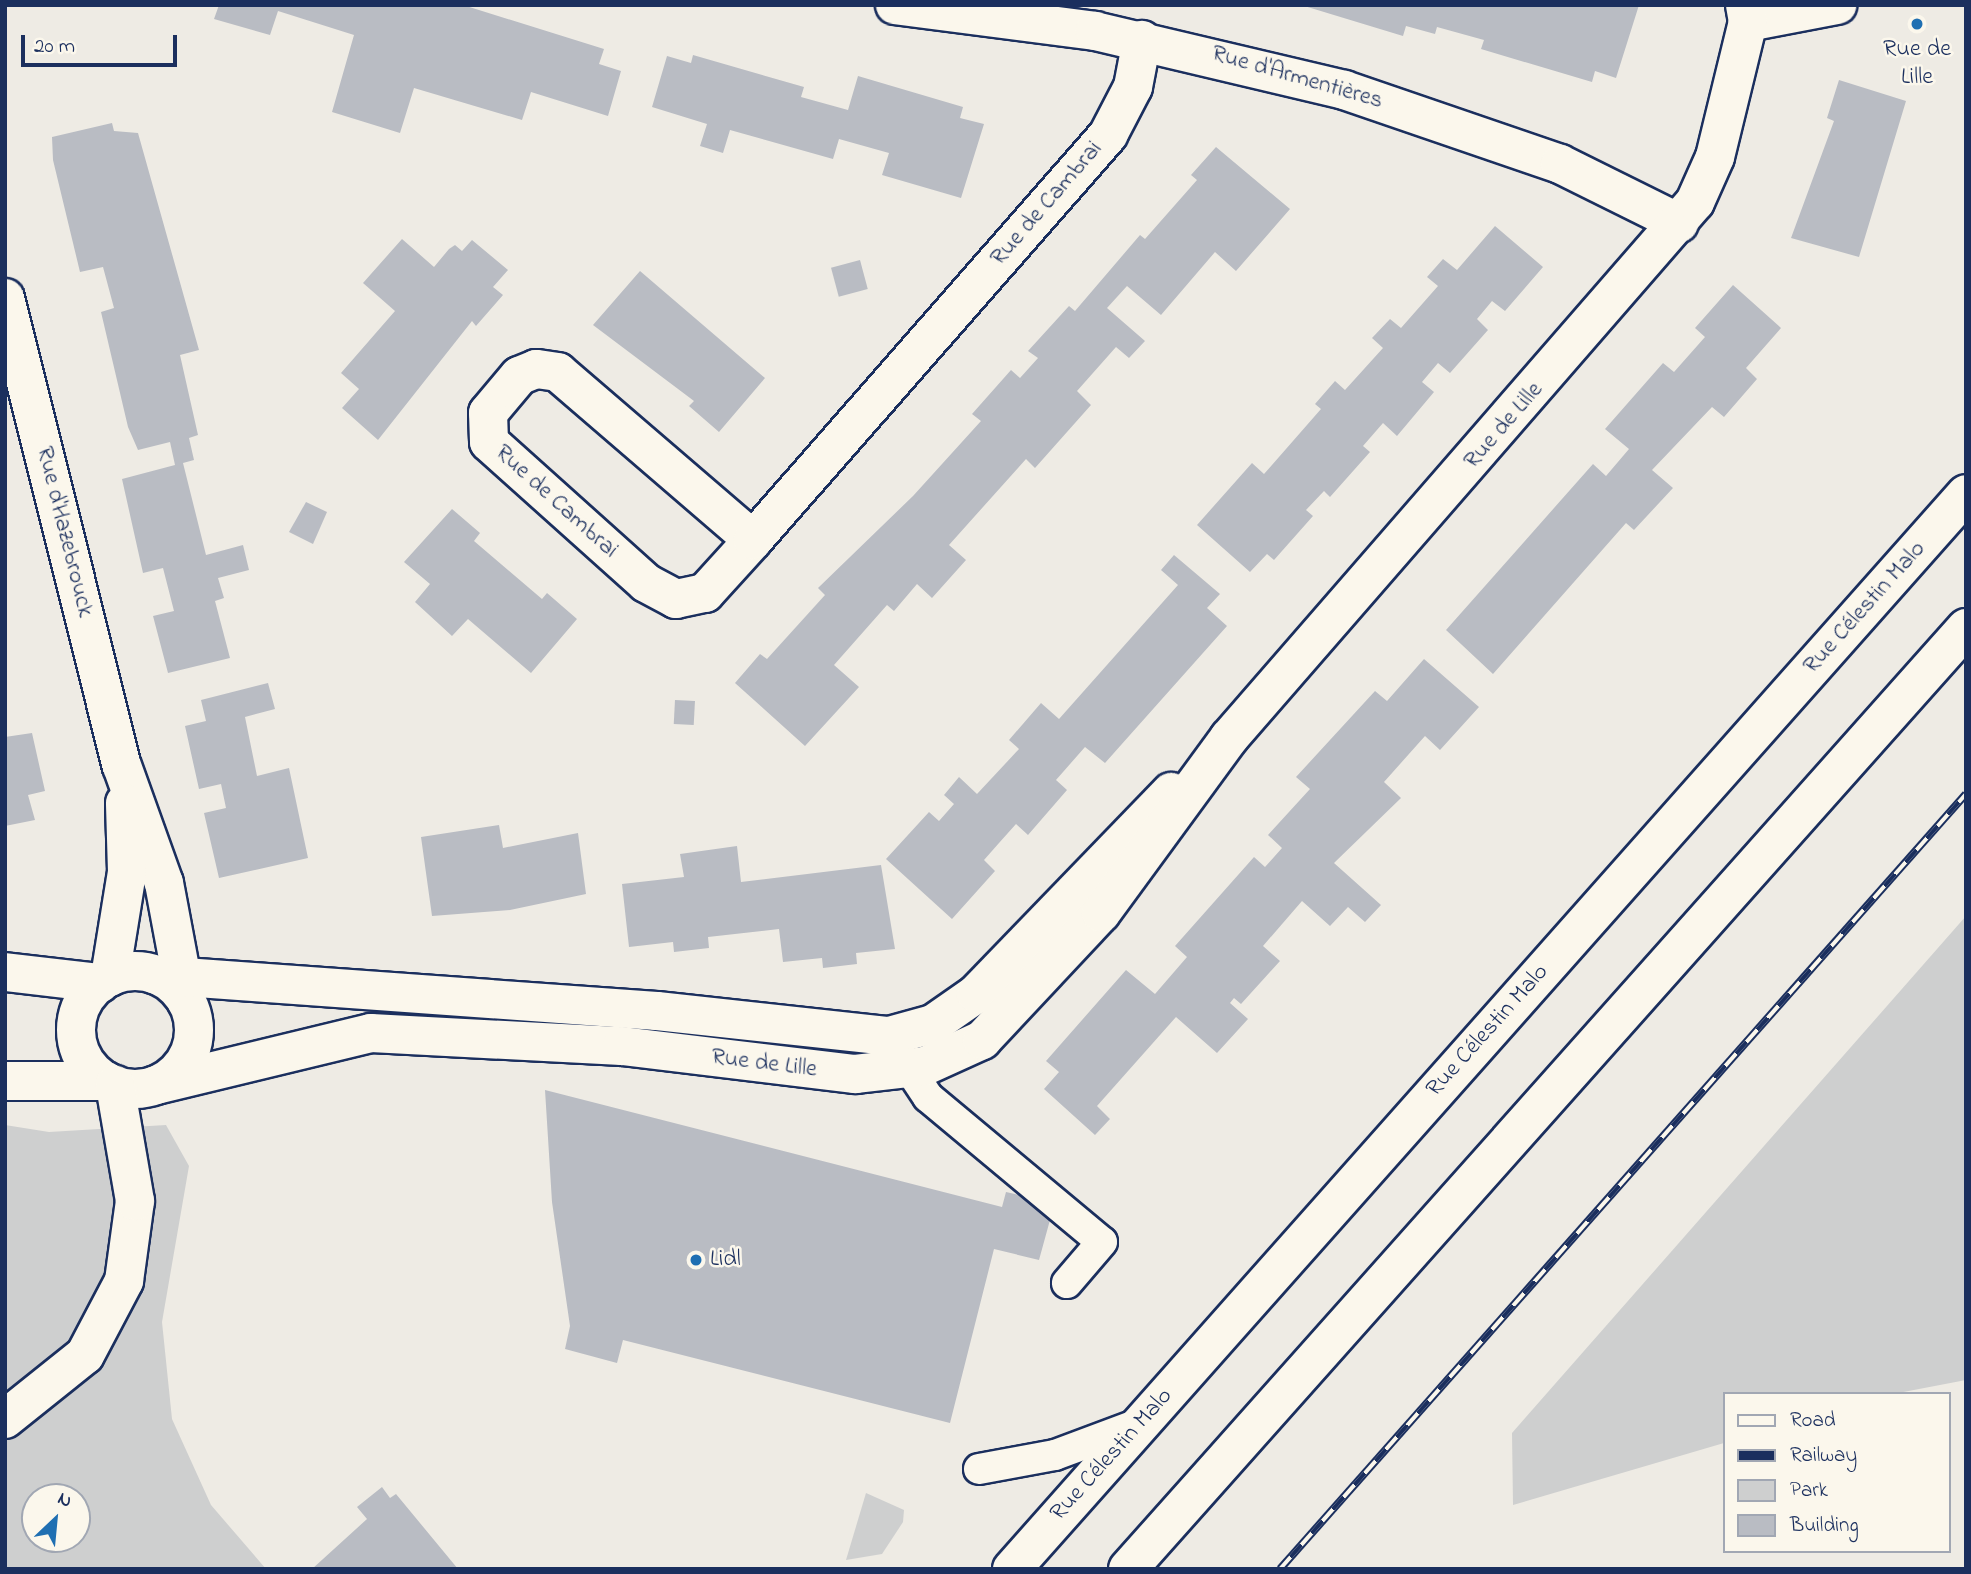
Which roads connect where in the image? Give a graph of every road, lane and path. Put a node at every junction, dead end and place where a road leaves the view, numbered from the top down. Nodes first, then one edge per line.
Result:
1 (895, 5) edge
2 (1837, 5) edge
3 (1747, 13) edge
4 (1142, 40) junction
5 (1679, 223) junction
6 (5, 298) edge
7 (1966, 494) edge
8 (753, 540) junction
9 (1966, 628) edge
10 (1229, 738) junction
11 (122, 766) junction
12 (5, 972) edge
13 (105, 980) junction
14 (175, 984) junction
15 (889, 1036) junction
16 (909, 1070) junction
17 (5, 1081) edge
18 (111, 1083) junction
19 (156, 1085) junction
20 (1067, 1283) dead end
21 (5, 1419) edge
22 (1141, 1423) junction
23 (979, 1469) dead end
24 (1012, 1569) edge
25 (1128, 1569) edge

1 - 4 main road, Rue d'Armentières
2 - 3 main road
3 - 5 main road, Rue de Lille
4 - 5 main road, Rue d'Armentières
4 - 8 main road, Rue de Cambrai
5 - 10 main road, Rue de Lille
6 - 11 main road, Rue d'Hazebrouck
7 - 22 main road, Rue Célestin Malo
8 - 8 main road, Rue de Cambrai
9 - 25 main road
10 - 15 main road, Rue de Lille
10 - 16 main road, Rue de Lille
11 - 13 main road, Rue d'Hazebrouck
11 - 14 main road, Rue d'Hazebrouck
12 - 13 main road
13 - 14 main road
13 - 18 main road
14 - 15 main road, Rue de Lille
14 - 19 main road
15 - 16 lane
16 - 19 main road, Rue de Lille
16 - 20 lane
17 - 18 main road
18 - 19 main road
18 - 21 main road
22 - 23 lane
22 - 24 main road, Rue Célestin Malo

